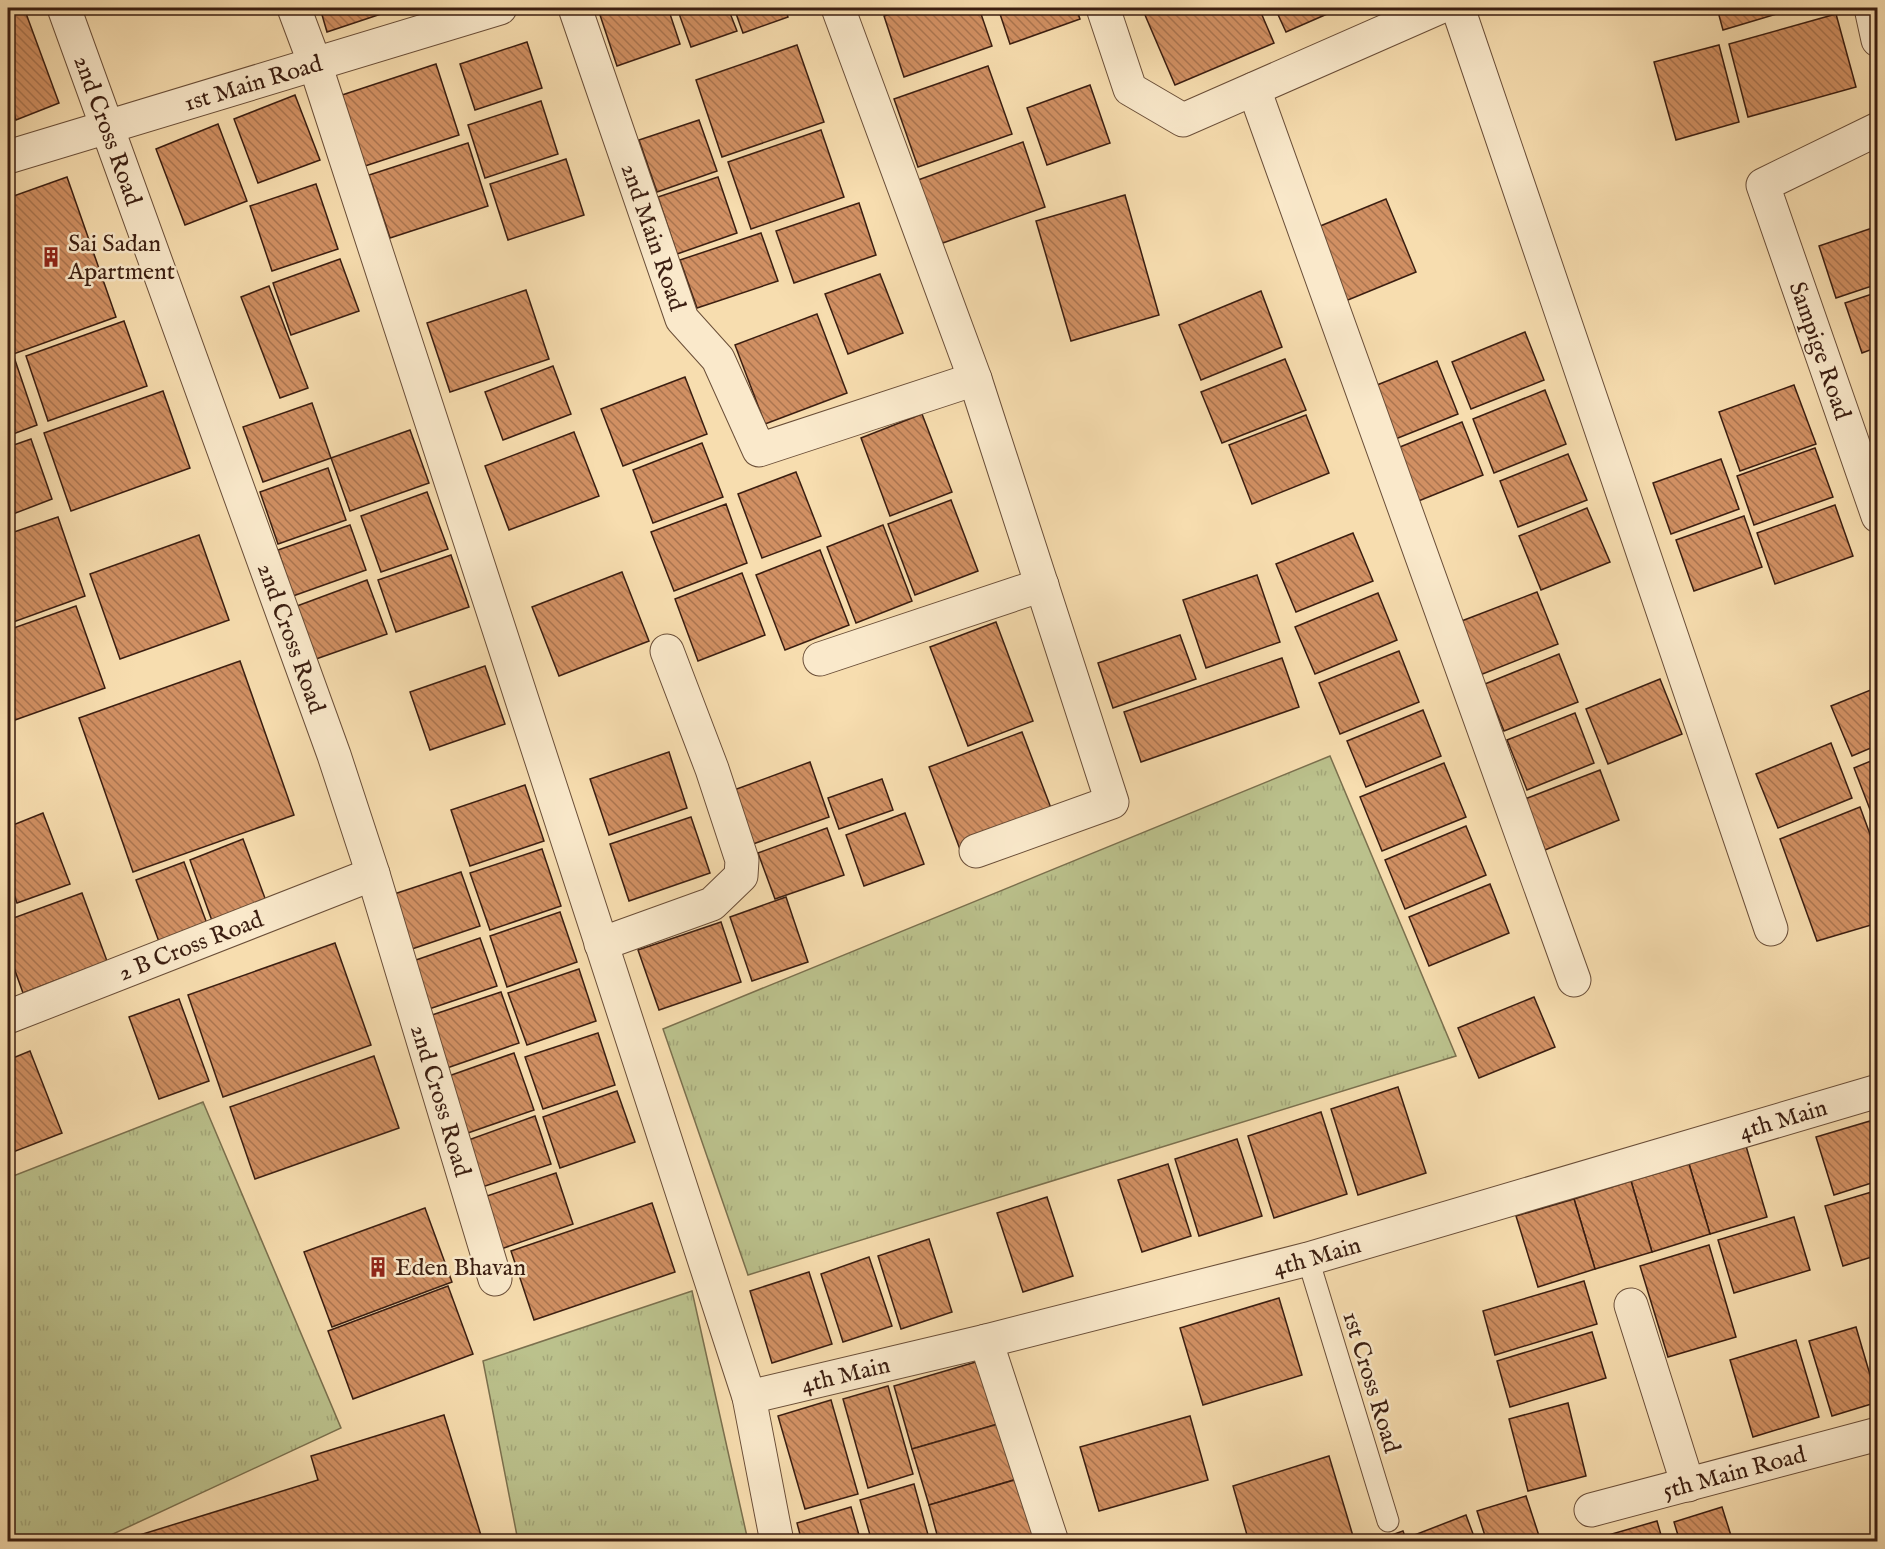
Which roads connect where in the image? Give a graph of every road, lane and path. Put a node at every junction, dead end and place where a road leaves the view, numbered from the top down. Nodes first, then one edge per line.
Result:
1 (64, 8) edge
2 (294, 8) edge
3 (500, 8) edge
4 (575, 8) edge
5 (838, 8) edge
6 (1103, 8) edge
7 (1438, 8) edge
8 (1458, 8) edge
9 (1871, 8) edge
10 (1878, 40) edge
11 (315, 64) junction
12 (1254, 89) junction
13 (106, 127) junction
14 (1878, 129) edge
15 (8, 157) edge
16 (975, 379) junction
17 (1878, 516) edge
18 (1042, 585) junction
19 (667, 651) dead end
20 (820, 659) dead end
21 (976, 851) dead end
22 (373, 874) junction
23 (1771, 929) dead end
24 (601, 944) junction
25 (1574, 980) dead end
26 (8, 1017) edge
27 (1878, 1091) edge
28 (1308, 1259) junction
29 (495, 1279) dead end
30 (1631, 1305) dead end
31 (986, 1341) junction
32 (749, 1397) junction
33 (1878, 1434) edge
34 (1688, 1485) junction
35 (1591, 1510) dead end
36 (1388, 1521) dead end
37 (777, 1542) edge
38 (1052, 1542) edge

1 - 13 street, 2nd Cross Road
2 - 11 street
3 - 11 street, 1st Main Road
4 - 16 street, 2nd Main Road
5 - 16 street
6 - 12 street
7 - 12 street
8 - 23 street
9 - 10 street
11 - 13 street, 1st Main Road
11 - 24 street
12 - 25 street
13 - 15 street, 1st Main Road
13 - 22 street, 2nd Cross Road
14 - 17 street, Sampige Road
16 - 18 street
18 - 20 street
18 - 21 street
19 - 24 street
22 - 26 street, 2 B Cross Road
22 - 29 street, 2nd Cross Road
24 - 32 street
27 - 28 street, 4th Main
28 - 31 street, 4th Main
28 - 36 lane, 1st Cross Road
30 - 34 street
31 - 32 street, 4th Main
31 - 38 street
32 - 37 street
33 - 34 street, 5th Main Road
34 - 35 street, 5th Main Road

